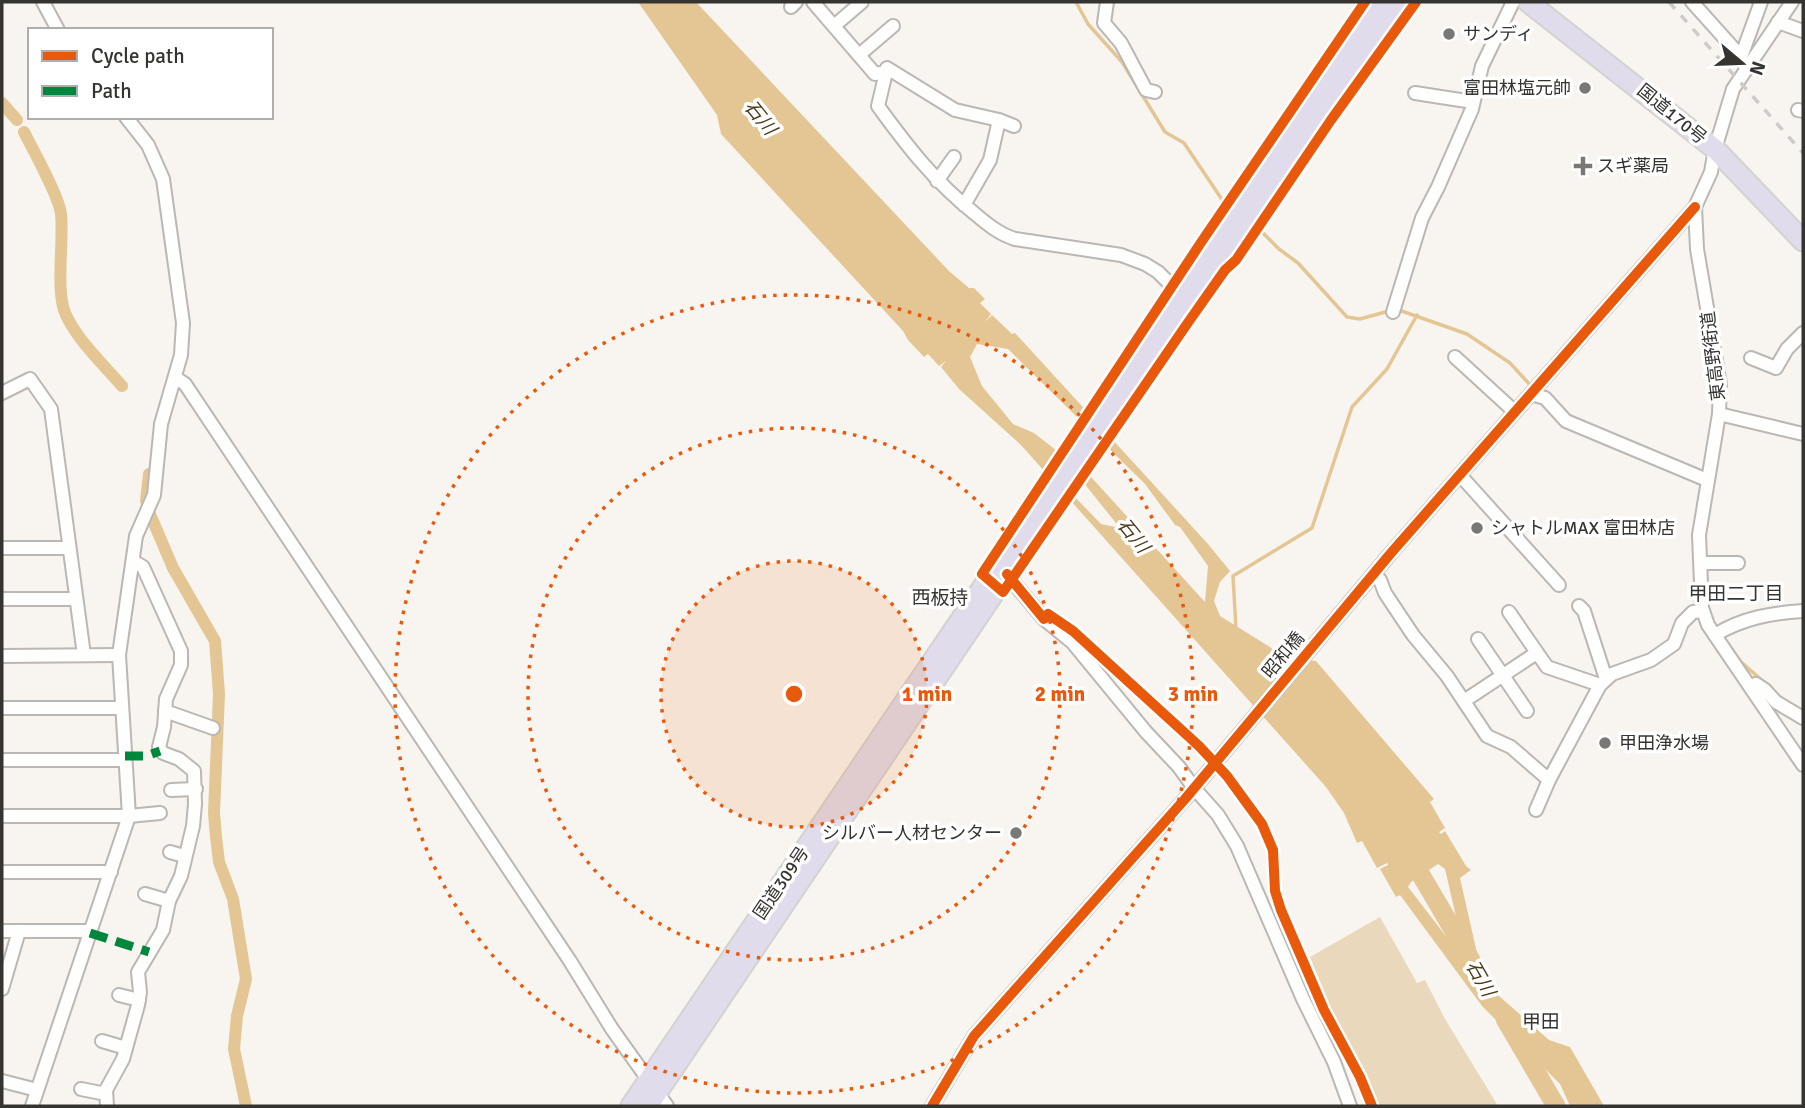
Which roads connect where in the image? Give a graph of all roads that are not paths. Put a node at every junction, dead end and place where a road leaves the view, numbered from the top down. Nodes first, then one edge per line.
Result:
1 (43, 2) edge
2 (813, 2) edge
3 (862, 2) edge
4 (1106, 2) edge
5 (1378, 2) edge
6 (1400, 2) edge
7 (1513, 2) edge
8 (1528, 2) edge
9 (1761, 2) edge
10 (1792, 2) edge
11 (1694, 3) edge
12 (1778, 22) junction
13 (834, 26) junction
14 (893, 26) dead end
15 (57, 28) edge
16 (1803, 31) edge
17 (859, 55) junction
18 (1744, 63) junction
19 (886, 72) junction
20 (1155, 92) dead end
21 (1415, 93) dead end
22 (1473, 102) junction
23 (128, 119) edge
24 (999, 120) junction
25 (1014, 126) dead end
26 (1715, 149) junction
27 (954, 157) dead end
28 (937, 181) junction
29 (964, 205) junction
30 (1695, 207) junction
31 (1803, 241) edge
32 (1180, 304) junction
33 (1393, 312) dead end
34 (1803, 333) edge
35 (1455, 358) dead end
36 (1751, 358) dead end
37 (176, 377) junction
38 (1534, 391) junction
39 (2, 393) edge
40 (1515, 412) junction
41 (1719, 414) junction
42 (1803, 435) edge
43 (1460, 475) junction
44 (1707, 482) junction
45 (2, 548) edge
46 (69, 548) junction
47 (132, 561) junction
48 (1701, 563) junction
49 (1738, 563) dead end
50 (1005, 565) junction
51 (1371, 577) junction
52 (1559, 585) dead end
53 (2, 599) edge
54 (76, 599) junction
55 (1579, 606) dead end
56 (1703, 611) junction
57 (1803, 611) edge
58 (1509, 612) dead end
59 (1714, 635) junction
60 (1478, 639) dead end
61 (1535, 653) junction
62 (84, 655) junction
63 (119, 655) junction
64 (2, 656) edge
65 (1503, 675) junction
66 (1603, 682) junction
67 (1751, 688) junction
68 (1464, 701) junction
69 (2, 708) edge
70 (122, 708) junction
71 (165, 711) junction
72 (1527, 711) dead end
73 (1803, 718) edge
74 (213, 728) dead end
75 (2, 760) edge
76 (125, 760) junction
77 (1803, 765) edge
78 (1549, 780) junction
79 (1195, 787) junction
80 (196, 789) junction
81 (171, 790) dead end
82 (1536, 810) dead end
83 (160, 813) dead end
84 (2, 816) edge
85 (129, 816) junction
86 (170, 852) dead end
87 (184, 856) junction
88 (2, 872) edge
89 (111, 872) junction
90 (145, 894) dead end
91 (169, 901) junction
92 (2, 931) edge
93 (19, 931) junction
94 (91, 931) junction
95 (2, 989) edge
96 (119, 995) dead end
97 (139, 1000) junction
98 (102, 1041) dead end
99 (126, 1048) junction
100 (2, 1081) edge
101 (81, 1088) dead end
102 (37, 1090) junction
103 (655, 1096) edge
104 (106, 1100) edge
105 (32, 1106) edge
106 (631, 1106) edge
107 (932, 1106) edge
108 (1350, 1106) edge

1 - 15 street
2 - 13 street
3 - 13 street
4 - 20 street
5 - 32 highway
6 - 32 highway
7 - 22 street
8 - 26 highway, 国道170号
9 - 18 street, 東高野街道
10 - 12 street
11 - 18 street
12 - 16 street
12 - 18 street
13 - 17 street
14 - 17 street
17 - 19 street
18 - 26 street, 東高野街道
19 - 24 street
19 - 28 street
21 - 22 street
22 - 33 street
23 - 37 street
24 - 25 street
24 - 29 street
26 - 30 street, 東高野街道
26 - 31 highway, 国道170号
27 - 28 street
28 - 29 street
29 - 32 street
30 - 38 street, 昭和橋
30 - 41 street, 東高野街道
32 - 50 highway, 国道309号
34 - 36 street
35 - 40 street
37 - 47 street
37 - 103 street
38 - 40 street, 昭和橋
38 - 44 street
39 - 46 street
40 - 43 street, 昭和橋
41 - 42 street
41 - 44 street, 東高野街道
43 - 51 street, 昭和橋
43 - 52 street
44 - 48 street, 東高野街道
45 - 46 street
46 - 54 street
47 - 63 street
47 - 71 street
48 - 49 street
48 - 56 street, 東高野街道
50 - 79 street
50 - 103 highway, 国道309号
51 - 68 street
51 - 79 street, 昭和橋
53 - 54 street
54 - 62 street
55 - 66 street
56 - 59 street, 東高野街道
56 - 66 street
57 - 59 street
58 - 61 street
59 - 67 street, 東高野街道
60 - 65 street
61 - 65 street
61 - 66 street
62 - 63 street
62 - 64 street
63 - 70 street
65 - 68 street
65 - 72 street
66 - 78 street
67 - 73 street, 東高野街道
67 - 77 street
68 - 78 street
69 - 70 street
70 - 76 street
71 - 74 street
71 - 80 street
75 - 76 street
76 - 85 street
78 - 82 street
79 - 107 street, 昭和橋
79 - 108 street
80 - 81 street
80 - 87 street
83 - 85 street
84 - 85 street
85 - 89 street
86 - 87 street
87 - 91 street
88 - 89 street
89 - 94 street
90 - 91 street
91 - 97 street
92 - 93 street
93 - 94 street
93 - 95 street
94 - 102 street
96 - 97 street
97 - 99 street
98 - 99 street
99 - 104 street
100 - 102 street
101 - 104 street
102 - 105 street
103 - 106 highway, 国道309号

